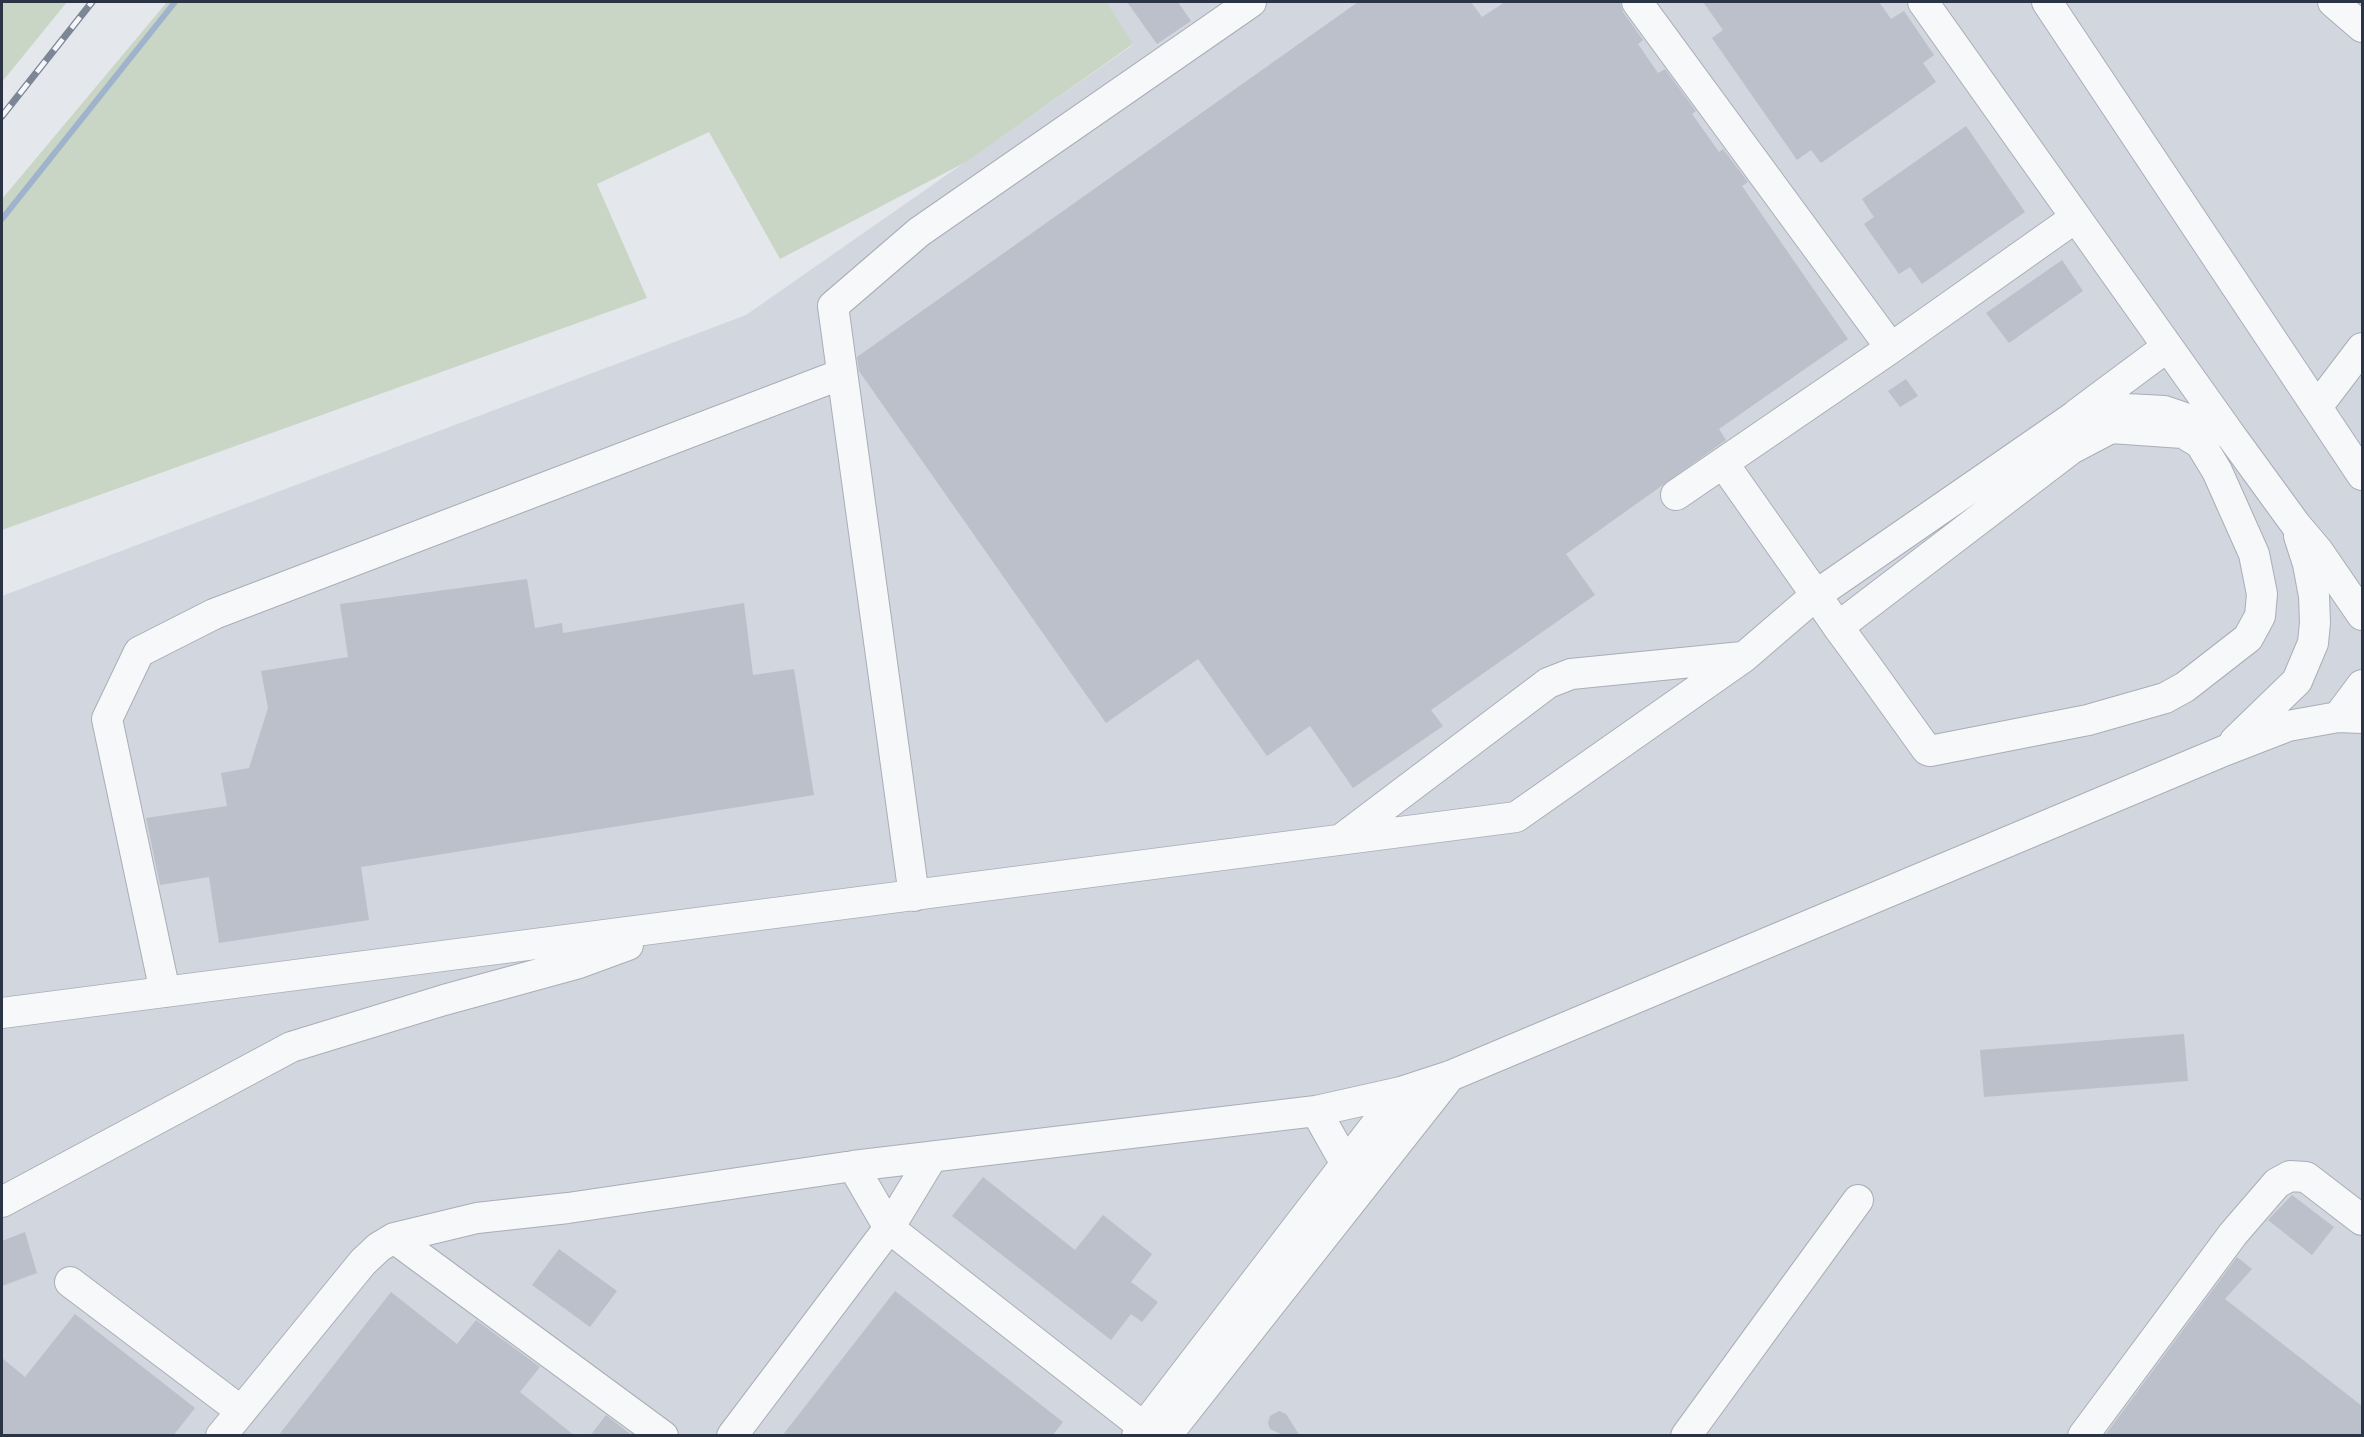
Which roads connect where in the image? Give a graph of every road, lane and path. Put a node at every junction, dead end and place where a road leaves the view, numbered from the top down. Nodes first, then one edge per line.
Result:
1 (1251, 2) edge
2 (1637, 2) edge
3 (1923, 2) edge
4 (2047, 2) edge
5 (2333, 2) edge
6 (2362, 27) edge
7 (2075, 218) junction
8 (2167, 347) junction
9 (1891, 348) junction
10 (2362, 348) edge
11 (842, 374) junction
12 (2317, 407) junction
13 (2067, 431) junction
14 (2229, 433) junction
15 (1723, 464) junction
16 (2362, 475) edge
17 (1676, 495) dead end
18 (2296, 525) junction
19 (1816, 596) junction
20 (2359, 610) edge
21 (2315, 622) junction
22 (1838, 627) junction
23 (1744, 657) junction
24 (2297, 681) junction
25 (2362, 685) edge
26 (2343, 718) edge
27 (2226, 750) junction
28 (1341, 839) junction
29 (914, 896) junction
30 (678, 926) junction
31 (165, 992) junction
32 (2, 1013) edge
33 (1450, 1076) junction
34 (1401, 1092) junction
35 (1316, 1110) junction
36 (932, 1157) junction
37 (1346, 1164) junction
38 (853, 1166) junction
39 (1858, 1200) dead end
40 (2, 1202) edge
41 (2362, 1220) edge
42 (889, 1228) junction
43 (394, 1238) junction
44 (70, 1282) dead end
45 (1263, 1291) junction
46 (241, 1411) junction
47 (1150, 1434) edge
48 (221, 1436) edge
49 (663, 1436) edge
50 (732, 1436) edge
51 (1686, 1436) edge
52 (2083, 1436) edge

1 - 11 lane
2 - 9 lane
3 - 7 lane
4 - 12 lane
5 - 6 lane
7 - 8 lane
7 - 9 lane
8 - 13 lane
8 - 14 lane
9 - 15 lane
10 - 12 lane
11 - 29 lane
11 - 31 lane
12 - 16 lane
13 - 14 lane
13 - 19 lane
13 - 22 lane
13 - 22 lane
14 - 18 lane
15 - 17 lane
15 - 19 lane
18 - 20 lane
18 - 21 lane
19 - 22 lane
19 - 23 lane
20 - 21 lane
21 - 24 lane
23 - 28 lane
23 - 28 lane
24 - 26 lane
24 - 27 lane
25 - 26 lane
26 - 27 lane
27 - 33 lane
28 - 29 lane
29 - 30 lane
30 - 31 lane
30 - 40 lane
31 - 32 lane
33 - 34 lane
33 - 45 lane
34 - 35 lane
34 - 37 lane
35 - 36 lane
35 - 37 lane
36 - 38 lane
36 - 42 lane
37 - 45 lane
38 - 42 lane
38 - 43 lane
39 - 51 lane
41 - 52 lane
42 - 47 lane
42 - 50 lane
43 - 46 lane
43 - 49 lane
44 - 46 lane
45 - 47 lane
46 - 48 lane

